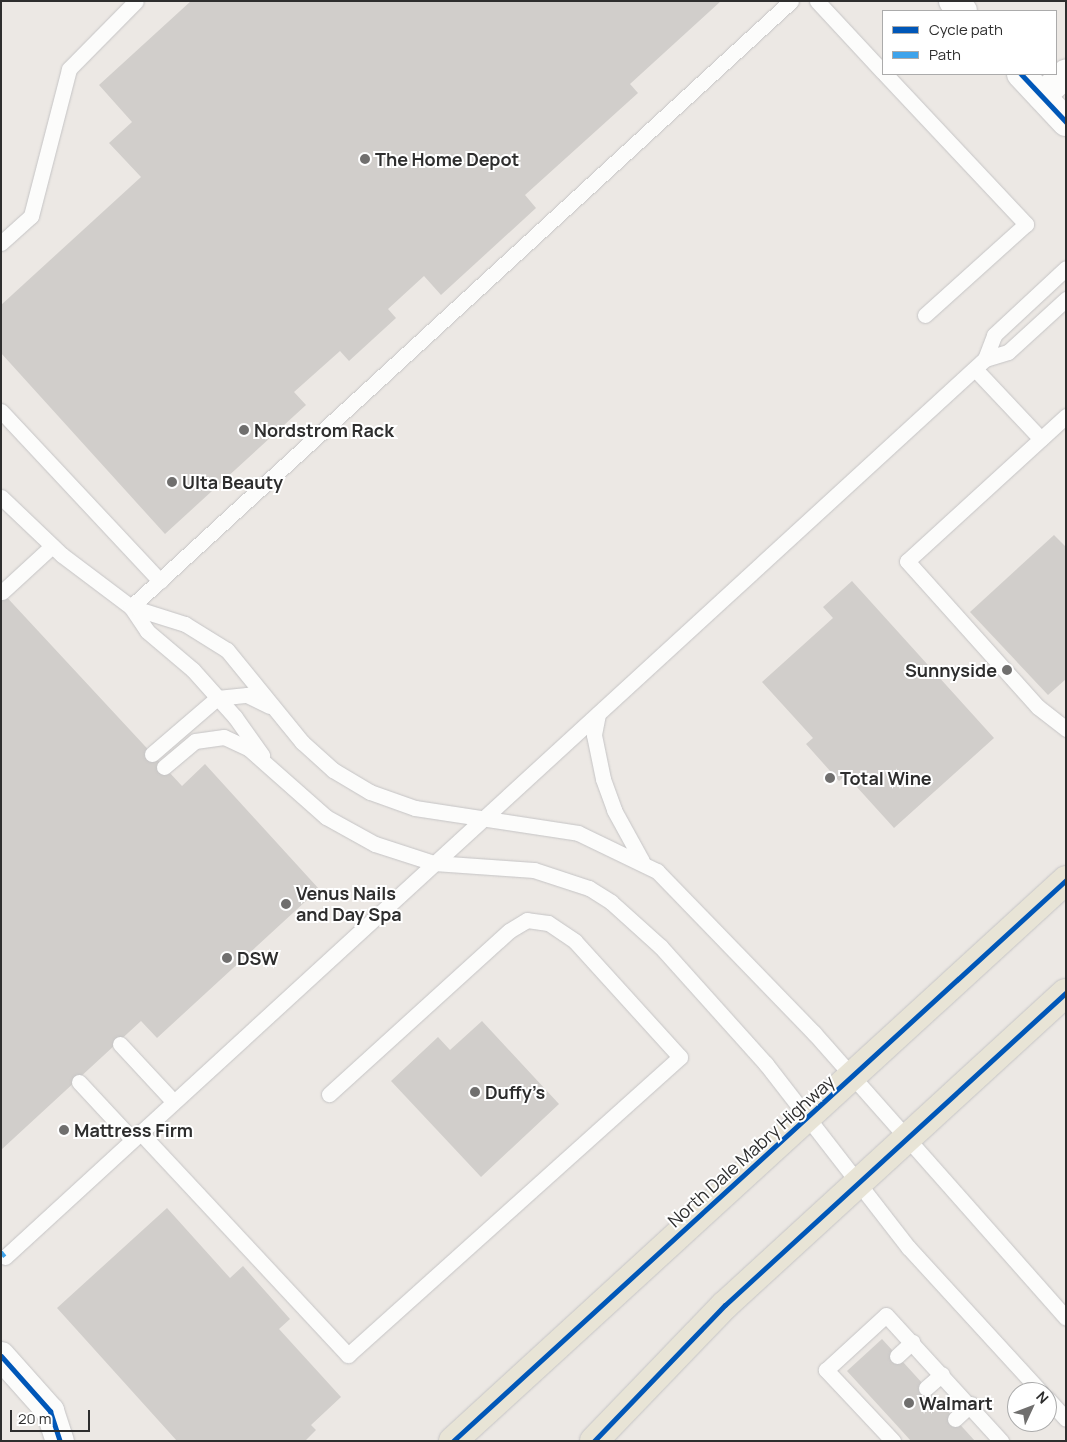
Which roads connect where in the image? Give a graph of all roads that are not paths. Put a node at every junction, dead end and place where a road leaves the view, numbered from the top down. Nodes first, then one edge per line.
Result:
1 (136, 1) edge
2 (791, 1) edge
3 (817, 1) edge
4 (953, 1) edge
5 (962, 10) edge
6 (882, 71) edge
7 (1066, 74) edge
8 (886, 75) edge
9 (1022, 75) edge
10 (1042, 96) junction
11 (1066, 122) edge
12 (1, 243) edge
13 (1066, 268) edge
14 (1066, 299) edge
15 (925, 315) dead end
16 (980, 364) junction
17 (1, 412) edge
18 (1066, 416) edge
19 (1041, 439) junction
20 (1, 497) edge
21 (52, 546) junction
22 (160, 581) junction
23 (2, 592) edge
24 (131, 607) junction
25 (217, 698) junction
26 (273, 709) junction
27 (598, 714) junction
28 (1066, 728) edge
29 (152, 754) dead end
30 (270, 766) junction
31 (164, 767) dead end
32 (484, 819) junction
33 (434, 862) junction
34 (643, 862) junction
35 (1066, 880) edge
36 (1066, 993) edge
37 (120, 1044) dead end
38 (853, 1077) junction
39 (78, 1082) dead end
40 (329, 1094) dead end
41 (174, 1101) junction
42 (808, 1117) junction
43 (136, 1136) junction
44 (907, 1138) junction
45 (858, 1184) junction
46 (6, 1256) dead end
47 (1066, 1318) edge
48 (912, 1342) junction
49 (1, 1356) edge
50 (897, 1356) dead end
51 (942, 1374) junction
52 (1032, 1382) edge
53 (926, 1388) dead end
54 (971, 1404) junction
55 (1057, 1409) edge
56 (955, 1419) dead end
57 (1066, 1419) edge
58 (60, 1441) edge
59 (453, 1441) edge
60 (594, 1441) edge
61 (893, 1441) edge
62 (1001, 1441) edge

1 - 12 lane
2 - 22 lane
3 - 6 lane
4 - 5 street
7 - 10 street
8 - 15 lane
9 - 10 street
10 - 11 street
13 - 16 lane
14 - 16 lane
16 - 19 lane
16 - 27 lane
17 - 22 lane
18 - 19 lane
19 - 28 lane
20 - 21 lane
21 - 23 lane
21 - 24 lane
22 - 24 lane
24 - 25 lane
24 - 26 lane
25 - 26 lane
25 - 29 lane
25 - 30 lane
26 - 32 lane
27 - 32 lane
27 - 34 lane
30 - 31 lane
30 - 33 lane
32 - 33 lane
32 - 34 lane
33 - 41 lane
33 - 42 lane
34 - 38 lane
35 - 38 main road, North Dale Mabry Highway
36 - 44 main road
37 - 41 lane
38 - 42 main road, North Dale Mabry Highway
38 - 44 lane
39 - 43 lane
40 - 43 lane
41 - 43 lane
42 - 45 lane
42 - 59 main road, North Dale Mabry Highway
43 - 46 lane
44 - 45 main road
44 - 47 lane
45 - 52 lane
45 - 60 main road
48 - 50 lane
48 - 51 lane
48 - 61 lane
49 - 58 street
51 - 53 lane
51 - 54 lane
54 - 56 lane
54 - 62 lane
55 - 57 lane

